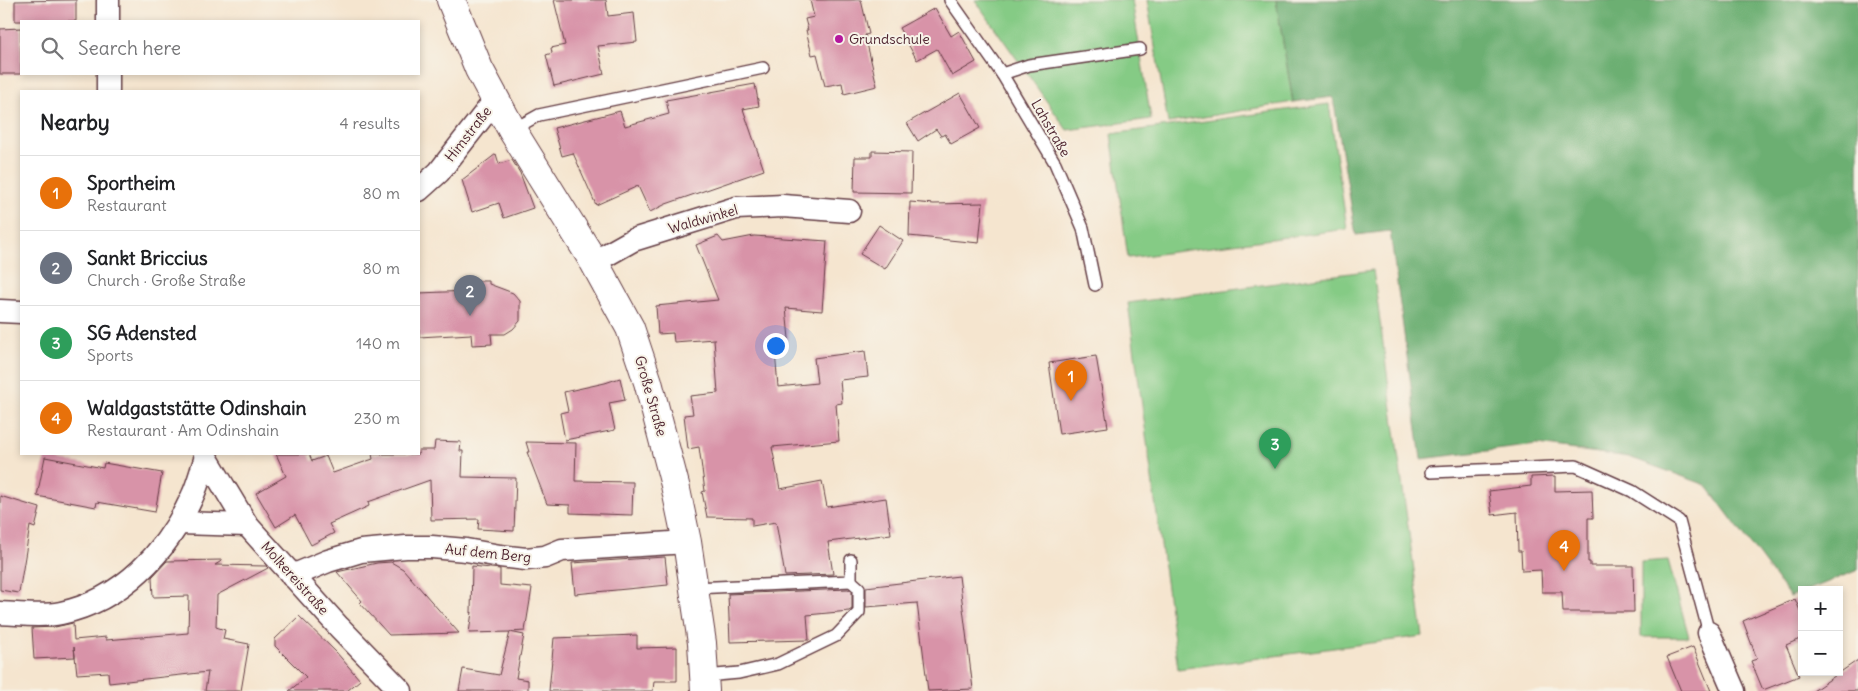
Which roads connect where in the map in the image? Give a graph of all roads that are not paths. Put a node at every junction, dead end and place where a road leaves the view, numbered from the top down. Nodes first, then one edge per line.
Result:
1 (108, 0) edge
2 (451, 0) edge
3 (950, 0) edge
4 (108, 20) edge
5 (1140, 50) dead end
6 (763, 68) dead end
7 (1002, 74) junction
8 (108, 75) edge
9 (108, 90) edge
10 (496, 99) junction
11 (512, 130) junction
12 (420, 189) edge
13 (849, 211) dead end
14 (594, 262) junction
15 (1095, 285) dead end
16 (0, 311) edge
17 (20, 312) edge
18 (206, 456) edge
19 (1430, 472) dead end
20 (179, 523) junction
21 (247, 525) junction
22 (686, 542) junction
23 (851, 560) dead end
24 (292, 576) junction
25 (851, 581) junction
26 (694, 588) junction
27 (0, 613) edge
28 (1709, 633) joint
29 (705, 683) edge
30 (402, 691) edge
31 (1734, 691) edge

1 - 4 street
2 - 10 main road, Große Straße
3 - 7 lane, Lahstraße
5 - 7 lane
6 - 11 lane
7 - 15 lane, Lahstraße
8 - 9 street
10 - 11 main road, Große Straße
10 - 12 street, Himstraße
11 - 14 main road, Große Straße
13 - 14 street, Waldwinkel
14 - 22 main road, Große Straße
16 - 17 street
18 - 20 street
18 - 21 street, Molkereistraße
19 - 28 lane
20 - 21 street
20 - 27 street
21 - 24 street, Molkereistraße
22 - 24 street, Auf dem Berg
22 - 26 main road, Große Straße
23 - 25 lane
24 - 30 street, Molkereistraße
25 - 26 lane
25 - 29 lane
26 - 29 main road, Große Straße
28 - 31 street

